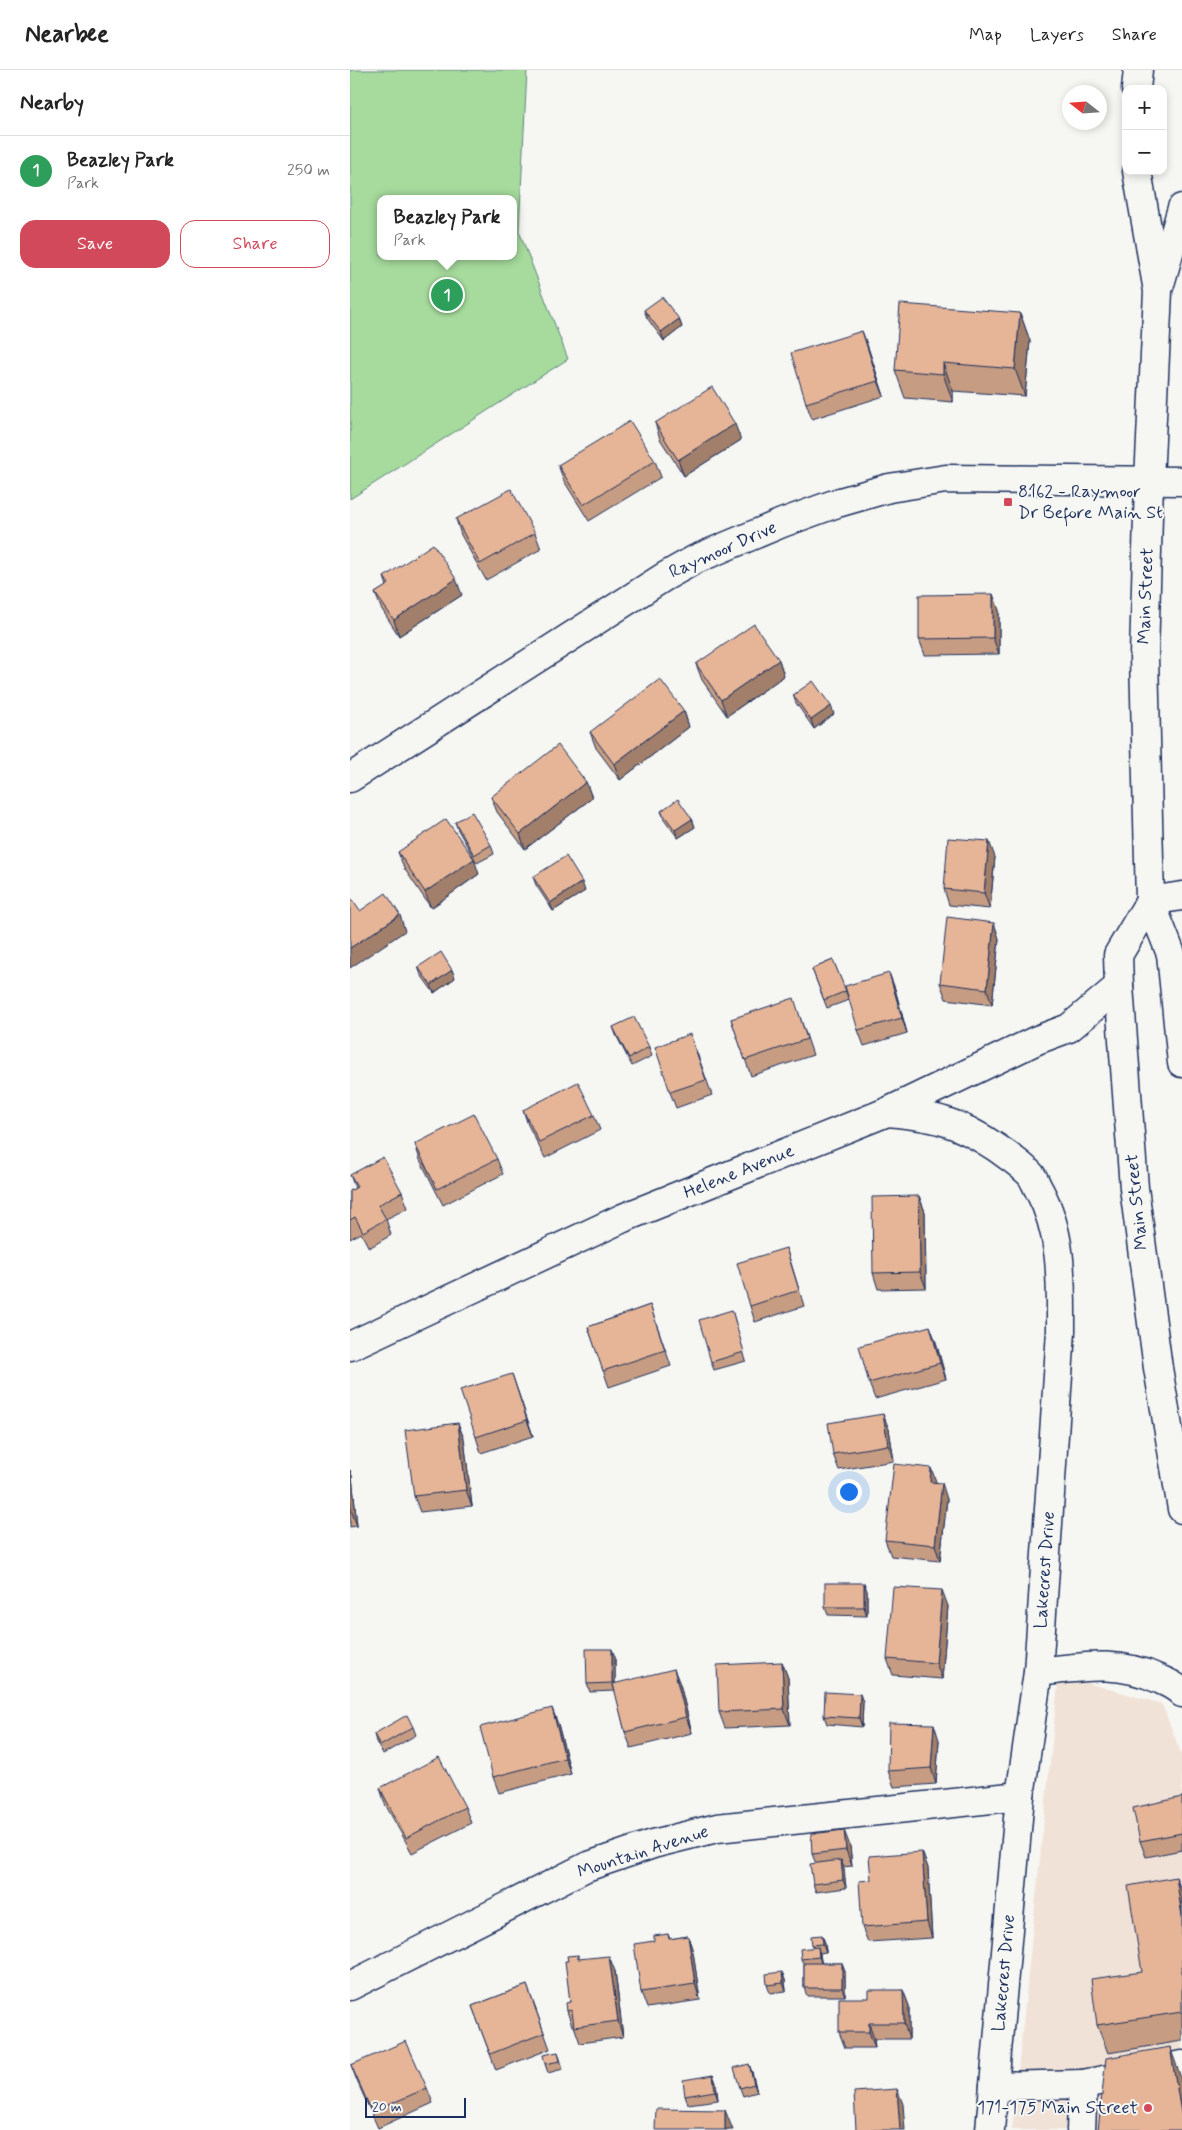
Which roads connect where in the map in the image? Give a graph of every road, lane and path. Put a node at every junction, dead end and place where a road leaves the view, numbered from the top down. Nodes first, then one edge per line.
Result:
1 (1138, 70) edge
2 (1136, 85) edge
3 (1138, 175) edge
4 (1182, 208) edge
5 (1158, 291) junction
6 (1149, 481) junction
7 (1182, 481) edge
8 (350, 778) edge
9 (1182, 896) edge
10 (1150, 901) junction
11 (1119, 986) junction
12 (1182, 1063) edge
13 (887, 1112) junction
14 (350, 1346) edge
15 (1182, 1509) edge
16 (1038, 1672) junction
17 (1182, 1693) edge
18 (1020, 1796) junction
19 (350, 1986) edge
20 (1182, 2065) edge
21 (1083, 2084) junction
22 (994, 2086) junction
23 (990, 2130) edge
24 (1081, 2130) edge

1 - 2 street
3 - 5 street, Main Street
4 - 5 street, Main Street
5 - 6 street, Main Street
6 - 7 street, Raymoor Drive
6 - 8 street, Raymoor Drive
6 - 10 street, Main Street
9 - 10 street
10 - 11 street, Main Street
10 - 12 street, Main Street
11 - 13 street, Helene Avenue
11 - 15 street, Main Street
13 - 14 street, Helene Avenue
13 - 16 street, Lakecrest Drive
16 - 17 street
16 - 18 street, Lakecrest Drive
18 - 19 street, Mountain Avenue
18 - 22 street, Lakecrest Drive
20 - 21 street
21 - 22 street
21 - 24 street
22 - 23 street, Lakecrest Drive

